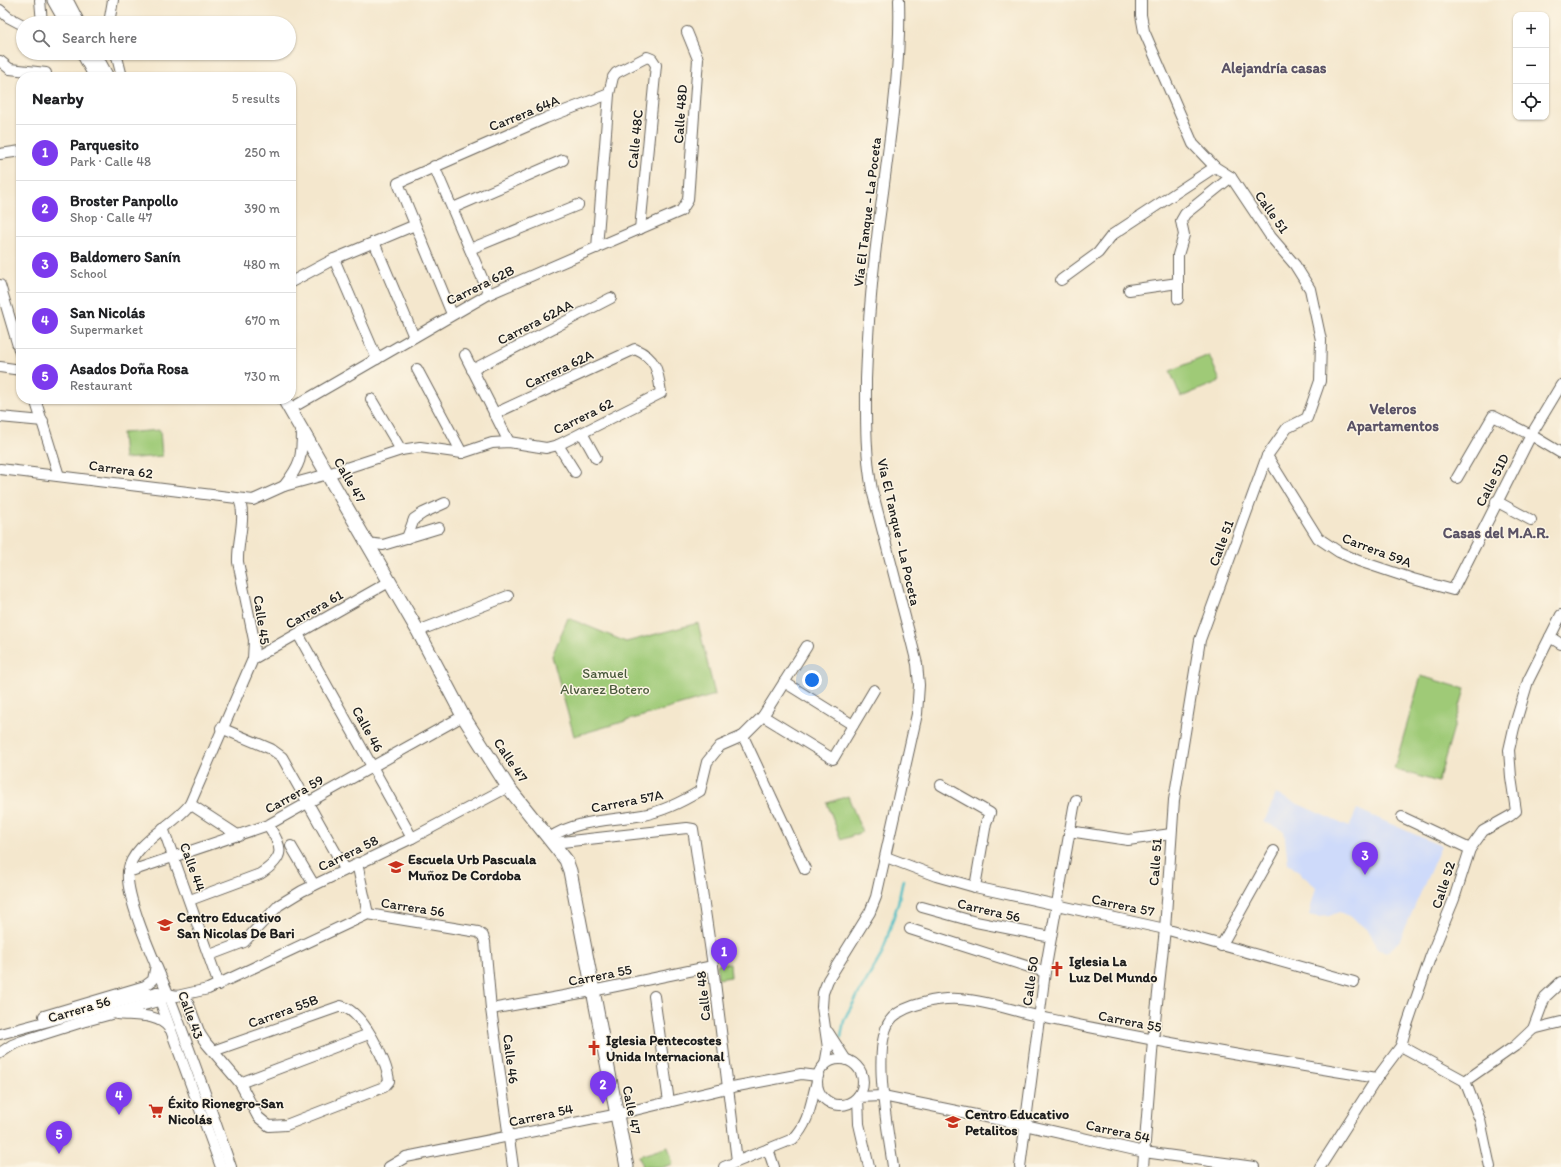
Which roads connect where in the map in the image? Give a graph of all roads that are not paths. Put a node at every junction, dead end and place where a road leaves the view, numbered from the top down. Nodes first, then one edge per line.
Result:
1 (40, 0) edge
2 (54, 0) edge
3 (66, 0) edge
4 (113, 0) edge
5 (899, 0) edge
6 (1141, 0) edge
7 (0, 10) edge
8 (41, 16) edge
9 (63, 16) edge
10 (74, 16) edge
11 (110, 16) edge
12 (16, 21) edge
13 (687, 32) dead end
14 (87, 60) edge
15 (98, 60) edge
16 (118, 60) edge
17 (0, 61) edge
18 (32, 72) edge
19 (93, 72) edge
20 (104, 72) edge
21 (121, 72) edge
22 (610, 94) junction
23 (16, 152) edge
24 (0, 154) edge
25 (563, 160) dead end
26 (434, 166) junction
27 (1215, 167) junction
28 (1231, 177) junction
29 (688, 200) joint
30 (578, 205) dead end
31 (453, 208) junction
32 (415, 225) junction
33 (640, 229) junction
34 (374, 242) junction
35 (597, 248) junction
36 (470, 249) junction
37 (334, 259) junction
38 (296, 279) edge
39 (1061, 280) dead end
40 (1178, 284) junction
41 (0, 285) edge
42 (1129, 290) dead end
43 (489, 294) junction
44 (611, 298) dead end
45 (1178, 299) dead end
46 (4, 314) edge
47 (452, 314) junction
48 (414, 337) junction
49 (16, 344) edge
50 (635, 349) joint
51 (465, 355) dead end
52 (376, 359) junction
53 (0, 367) edge
54 (16, 369) edge
55 (416, 369) dead end
56 (472, 370) junction
57 (1561, 385) edge
58 (296, 399) edge
59 (371, 399) dead end
60 (37, 404) edge
61 (287, 404) edge
62 (494, 414) junction
63 (0, 417) edge
64 (43, 421) junction
65 (302, 430) junction
66 (582, 433) junction
67 (1531, 435) junction
68 (509, 442) junction
69 (558, 445) junction
70 (401, 450) junction
71 (462, 453) junction
72 (1561, 453) edge
73 (1267, 456) junction
74 (596, 458) dead end
75 (0, 469) edge
76 (575, 472) dead end
77 (328, 474) junction
78 (59, 476) junction
79 (1456, 478) dead end
80 (284, 486) junction
81 (239, 499) junction
82 (253, 500) junction
83 (1496, 501) junction
84 (445, 503) dead end
85 (243, 509) junction
86 (1530, 520) dead end
87 (439, 528) dead end
88 (407, 538) junction
89 (374, 547) junction
90 (390, 582) junction
91 (1452, 590) joint
92 (508, 596) dead end
93 (1561, 614) edge
94 (418, 631) junction
95 (298, 634) junction
96 (1550, 637) junction
97 (1561, 644) edge
98 (807, 646) dead end
99 (252, 659) junction
100 (784, 682) junction
101 (874, 690) dead end
102 (463, 716) junction
103 (763, 716) junction
104 (853, 725) junction
105 (221, 728) junction
106 (743, 736) junction
107 (373, 766) junction
108 (941, 784) dead end
109 (508, 787) junction
110 (1076, 800) dead end
111 (309, 803) junction
112 (190, 804) junction
113 (1402, 818) dead end
114 (268, 825) junction
115 (163, 828) junction
116 (1069, 831) junction
117 (1171, 834) junction
118 (239, 836) junction
119 (412, 838) junction
120 (554, 841) junction
121 (291, 846) dead end
122 (1470, 849) junction
123 (1274, 850) dead end
124 (175, 857) junction
125 (886, 857) junction
126 (357, 864) junction
127 (345, 869) junction
128 (805, 869) dead end
129 (128, 872) junction
130 (314, 885) junction
131 (975, 887) junction
132 (190, 900) junction
133 (1057, 906) junction
134 (922, 907) dead end
135 (368, 914) junction
136 (910, 929) dead end
137 (1165, 929) junction
138 (1051, 937) junction
139 (1221, 946) junction
140 (486, 953) joint
141 (210, 955) junction
142 (156, 965) junction
143 (714, 966) junction
144 (1045, 972) junction
145 (1354, 982) dead end
146 (1561, 982) edge
147 (219, 984) junction
148 (592, 991) junction
149 (185, 995) junction
150 (162, 996) junction
151 (654, 996) dead end
152 (491, 1009) junction
153 (111, 1014) junction
154 (1039, 1017) junction
155 (1561, 1022) edge
156 (826, 1027) junction
157 (0, 1028) edge
158 (1533, 1029) junction
159 (172, 1031) junction
160 (0, 1034) edge
161 (369, 1034) junction
162 (1153, 1040) junction
163 (1401, 1046) junction
164 (214, 1051) junction
165 (0, 1053) edge
166 (846, 1060) junction
167 (825, 1065) junction
168 (818, 1077) junction
169 (1377, 1078) junction
170 (1465, 1082) junction
171 (240, 1084) junction
172 (862, 1086) junction
173 (727, 1088) junction
174 (883, 1096) junction
175 (858, 1097) junction
176 (669, 1102) junction
177 (843, 1105) junction
178 (617, 1114) junction
179 (860, 1124) junction
180 (1025, 1125) junction
181 (507, 1137) junction
182 (768, 1149) junction
183 (1144, 1152) junction
184 (406, 1157) junction
185 (737, 1161) junction
186 (221, 1167) edge
187 (231, 1167) edge
188 (390, 1167) edge
189 (412, 1167) edge
190 (512, 1167) edge
191 (627, 1167) edge
192 (724, 1167) edge
193 (774, 1167) edge
194 (869, 1167) edge
195 (893, 1167) edge
196 (1020, 1167) edge
197 (1143, 1167) edge
198 (1254, 1167) edge
199 (1320, 1167) edge
200 (1490, 1167) edge

1 - 8 street
2 - 9 main road
3 - 10 main road
4 - 11 street
5 - 125 street, Vía El Tanque - La Poceta
6 - 27 street, Calle 51
7 - 12 street
13 - 29 street, Calle 48D
14 - 19 main road
15 - 20 main road
16 - 21 street
17 - 18 street
22 - 26 street, Carrera 64A
22 - 33 street, Calle 48C
22 - 35 street
23 - 24 street
25 - 31 street
26 - 31 street
26 - 32 street, Carrera 64A
27 - 28 street, Calle 51
27 - 39 street
28 - 40 street
28 - 73 street, Calle 51
29 - 33 street, Carrera 62B
30 - 36 street
31 - 36 street
32 - 34 street
32 - 47 street
33 - 35 street, Carrera 62B
34 - 37 street
34 - 48 street
35 - 43 street, Carrera 62B
36 - 43 street
37 - 38 street
37 - 52 street
40 - 42 street
40 - 45 street
41 - 46 street
43 - 47 street, Carrera 62B
44 - 56 street, Carrera 62AA
46 - 49 street
47 - 48 street, Carrera 62B
48 - 52 street, Carrera 62B
50 - 62 street, Carrera 62A
50 - 66 street, Carrera 62
51 - 56 street
52 - 58 street, Carrera 62B
53 - 54 street
55 - 71 street
56 - 62 street
57 - 67 street, Calle 51D
59 - 70 street
60 - 64 street
61 - 65 main road, Calle 47
62 - 68 street
63 - 64 street
64 - 78 street
65 - 77 main road, Calle 47
65 - 80 street
66 - 69 street, Carrera 62
66 - 74 street
67 - 72 street
67 - 79 street
67 - 83 street, Calle 51D
68 - 69 street, Carrera 62
68 - 71 street, Carrera 62
69 - 76 street
70 - 71 street, Carrera 62
70 - 77 street, Carrera 62
73 - 91 street, Carrera 59A
73 - 117 street, Calle 51
75 - 78 street, Carrera 62
77 - 80 street
77 - 89 main road, Calle 47
78 - 81 street, Carrera 62
80 - 82 street
81 - 82 street
81 - 85 street, Calle 45
82 - 85 street
83 - 86 street
83 - 91 street, Calle 51D
84 - 88 street
85 - 99 street, Calle 45
87 - 88 street
88 - 89 street
89 - 90 main road, Calle 47
90 - 94 main road, Calle 47
90 - 95 street, Carrera 61
92 - 94 street
93 - 96 street, Calle 52
94 - 102 main road, Calle 47
95 - 99 street, Carrera 61
95 - 107 street, Calle 46
96 - 97 street
96 - 122 street, Calle 52
98 - 100 street, Carrera 57A
99 - 105 street, Calle 45
100 - 103 street, Carrera 57A
100 - 104 street
101 - 104 street
102 - 107 street, Carrera 59
102 - 109 main road, Calle 47
103 - 104 street
103 - 106 street, Carrera 57A
105 - 111 street
105 - 112 street, Calle 45
106 - 120 street, Carrera 57A
106 - 128 street
107 - 111 street, Carrera 59
107 - 119 street, Calle 46
108 - 131 street
109 - 119 street, Carrera 58
109 - 120 main road, Calle 47
110 - 116 street, Calle 50
111 - 114 street, Carrera 59
111 - 127 street
112 - 115 street, Calle 45
112 - 118 street
113 - 122 street
114 - 118 street, Carrera 59
114 - 132 street
115 - 124 street, Calle 44
115 - 129 street, Calle 45
116 - 117 street
116 - 133 street, Calle 50
117 - 137 street, Calle 51
118 - 124 street, Carrera 59
119 - 126 street, Carrera 58
120 - 143 street, Calle 48
120 - 148 main road, Calle 47
121 - 130 street
122 - 163 street, Calle 52
123 - 139 street
124 - 129 street, Carrera 59
124 - 132 street, Calle 44
125 - 131 street, Carrera 57
125 - 156 street, Vía El Tanque - La Poceta
126 - 127 street, Carrera 58
126 - 135 street
127 - 130 street, Carrera 58
129 - 142 street, Calle 43
130 - 141 street, Carrera 58
131 - 133 street, Carrera 57
132 - 141 street, Calle 44
133 - 137 street, Carrera 57
133 - 138 street, Calle 50
134 - 138 street, Carrera 56
135 - 140 street, Carrera 56
135 - 147 street, Carrera 56
136 - 144 street
137 - 139 street, Carrera 57
137 - 162 street, Calle 51
138 - 144 street, Calle 50
139 - 145 street, Carrera 57
140 - 152 street, Calle 46
141 - 147 street, Calle 44
142 - 150 street, Calle 43
142 - 157 street
143 - 148 street, Carrera 55
143 - 173 street, Calle 48
144 - 154 street, Calle 50
146 - 158 street
147 - 149 street, Carrera 56
148 - 152 street, Carrera 55
148 - 178 main road, Calle 47
149 - 150 street, Carrera 56
149 - 164 street
150 - 153 street, Carrera 56
150 - 159 street, Calle 43
150 - 160 street, Carrera 56
150 - 187 street, Calle 43
151 - 176 street
152 - 181 street, Calle 46
153 - 159 street
153 - 165 street, Carrera 56
154 - 162 street, Carrera 55
154 - 174 street, Carrera 55
154 - 180 street, Calle 50
155 - 158 street
156 - 166 street, Vía El Tanque - La Poceta
156 - 167 street, Vía El Tanque - La Poceta
158 - 170 street
159 - 186 street, Calle 43
161 - 164 street, Carrera 55B
161 - 171 street
161 - 171 street, Carrera 55B
162 - 169 street, Carrera 55
162 - 183 street, Calle 51
163 - 169 street, Calle 52
163 - 170 street
164 - 171 street
166 - 167 street
166 - 172 street
167 - 168 street
168 - 173 street, Carrera 54
168 - 177 street
168 - 182 street
169 - 199 street, Calle 52
170 - 200 street
172 - 174 street, Carrera 54
172 - 175 street
173 - 176 street, Carrera 54
173 - 185 street, Calle 48
174 - 175 street, Carrera 54
174 - 180 street, Carrera 54
174 - 195 street
175 - 177 street
175 - 179 street
176 - 178 street, Carrera 54
177 - 179 street
178 - 181 street, Carrera 54
178 - 191 main road, Calle 47
179 - 194 street
180 - 183 street, Carrera 54
180 - 196 street, Calle 50
181 - 184 street, Carrera 54
181 - 190 street, Calle 46
182 - 185 street
182 - 193 street
183 - 197 street, Calle 51
183 - 198 street, Carrera 54
184 - 188 street, Carrera 54
184 - 189 street
185 - 192 street

